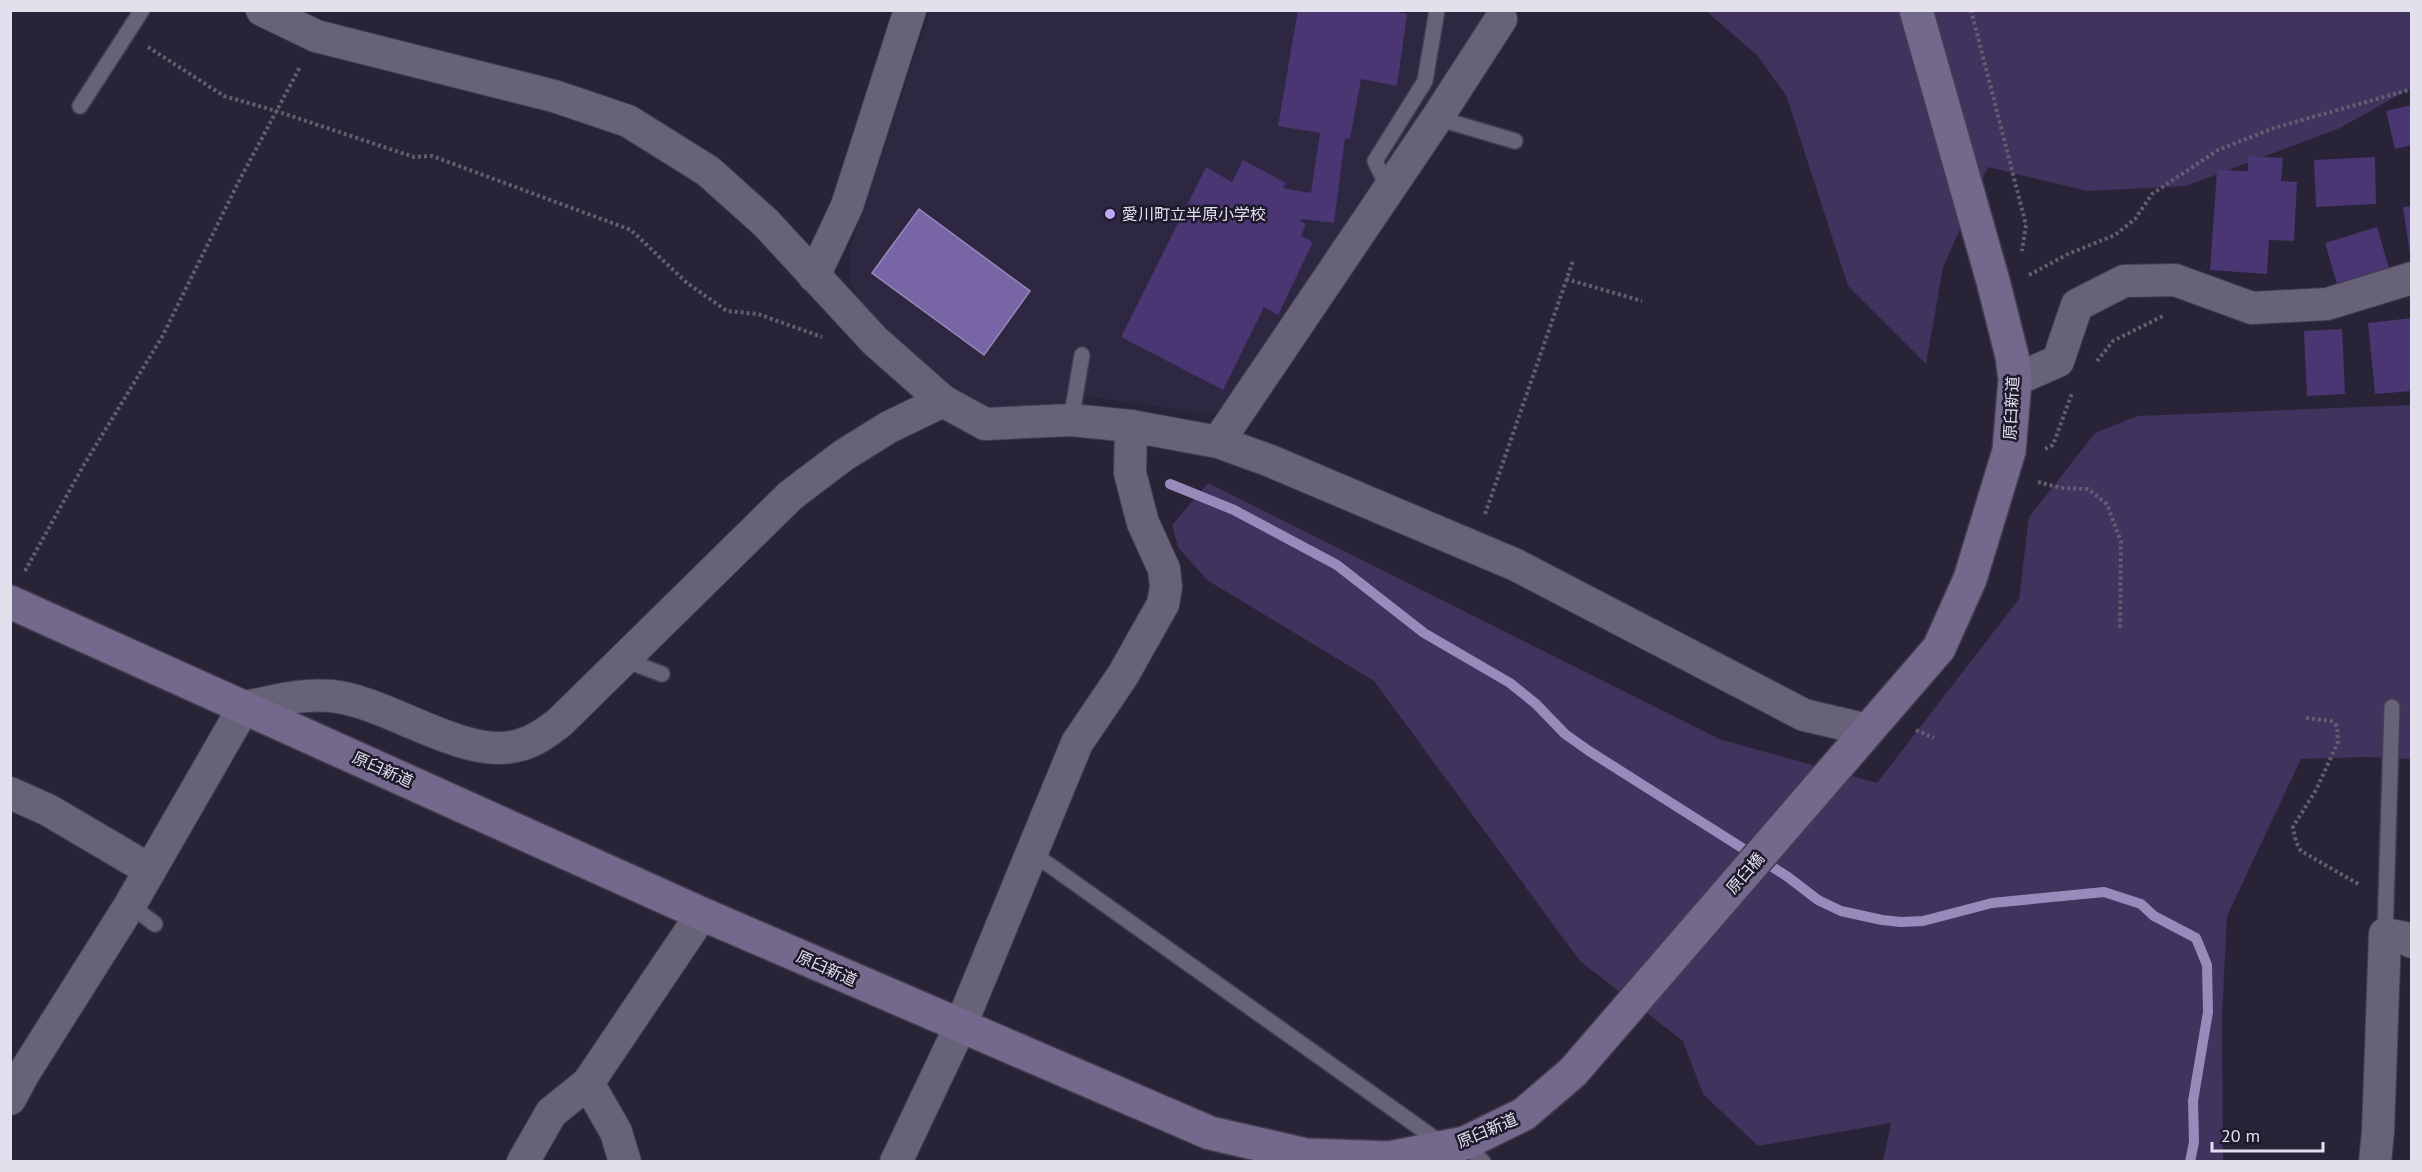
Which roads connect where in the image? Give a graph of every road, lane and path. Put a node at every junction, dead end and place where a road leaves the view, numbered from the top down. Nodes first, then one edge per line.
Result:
1 (142, 10) edge
2 (262, 10) edge
3 (910, 10) edge
4 (1437, 10) edge
5 (1916, 10) edge
6 (1971, 10) edge
7 (1501, 18) dead end
8 (127, 34) junction
9 (316, 36) junction
10 (2412, 89) edge
11 (80, 106) dead end
12 (276, 111) junction
13 (1437, 118) junction
14 (1515, 141) dead end
15 (1389, 190) junction
16 (1573, 261) dead end
17 (814, 276) junction
18 (2412, 278) edge
19 (1566, 279) junction
20 (1995, 286) junction
21 (2198, 288) junction
22 (1642, 301) dead end
23 (875, 341) junction
24 (1082, 355) dead end
25 (2093, 366) dead end
26 (2014, 380) junction
27 (2072, 392) dead end
28 (943, 401) junction
29 (1071, 420) junction
30 (1131, 426) junction
31 (1218, 442) junction
32 (2006, 461) junction
33 (1474, 545) junction
34 (16, 590) edge
35 (2121, 630) dead end
36 (625, 660) junction
37 (662, 674) dead end
38 (244, 707) junction
39 (2392, 707) dead end
40 (2306, 718) dead end
41 (1864, 736) junction
42 (10, 793) edge
43 (1031, 852) junction
44 (150, 870) junction
45 (2386, 902) junction
46 (130, 905) junction
47 (702, 914) junction
48 (155, 924) dead end
49 (2398, 938) edge
50 (1630, 1005) joint
51 (960, 1027) junction
52 (15, 1082) edge
53 (588, 1083) junction
54 (1465, 1150) edge
55 (523, 1161) edge
56 (625, 1161) edge
57 (896, 1161) edge
58 (2375, 1161) edge

1 - 8 lane
2 - 9 street
3 - 17 street
4 - 15 lane
5 - 20 street, 原臼新道
6 - 20 path
7 - 13 street
8 - 11 lane
8 - 12 path
9 - 12 path
9 - 17 street
10 - 20 path
12 - 23 path
12 - 34 path
13 - 14 lane
13 - 15 street
15 - 31 street
16 - 19 path
17 - 23 street
18 - 21 street
19 - 22 path
19 - 33 path
20 - 26 street, 原臼新道
21 - 25 path
21 - 26 street
23 - 28 street
24 - 29 lane
26 - 32 street, 原臼新道
27 - 32 path
28 - 29 street
28 - 36 street
29 - 30 street
30 - 31 street
30 - 43 street
31 - 33 street
32 - 35 path
32 - 41 street, 原臼新道
33 - 41 street
34 - 38 street, 原臼新道
36 - 37 lane
36 - 38 street
38 - 44 street
38 - 47 street, 原臼新道
39 - 45 lane
40 - 45 path
41 - 50 street, 原臼橋
42 - 44 street
43 - 51 street
43 - 54 lane
44 - 46 street
45 - 49 lane
46 - 48 lane
46 - 52 street
47 - 51 street, 原臼新道
47 - 53 street
49 - 58 street
50 - 54 street, 原臼新道
51 - 54 street, 原臼新道
51 - 57 street
53 - 55 street
53 - 56 street

